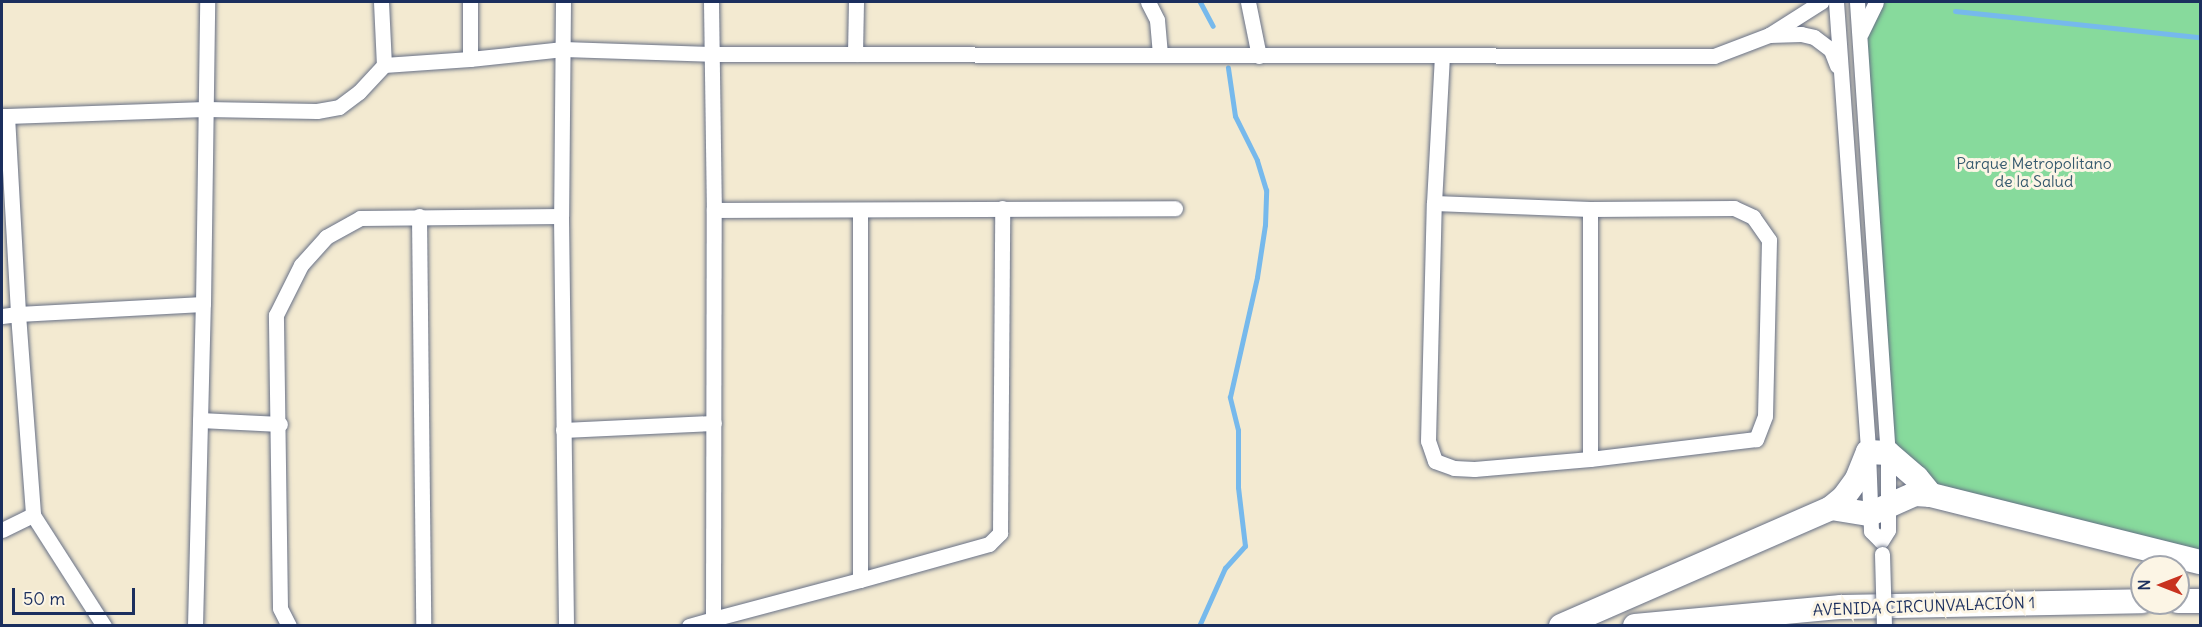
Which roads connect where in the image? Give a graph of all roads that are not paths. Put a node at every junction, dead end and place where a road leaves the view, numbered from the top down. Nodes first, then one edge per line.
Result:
1 (207, 2) edge
2 (381, 2) edge
3 (470, 2) edge
4 (563, 2) edge
5 (711, 2) edge
6 (856, 2) edge
7 (1148, 2) edge
8 (1248, 2) edge
9 (1799, 2) edge
10 (1821, 2) edge
11 (1836, 2) edge
12 (1857, 2) edge
13 (1875, 2) edge
14 (1769, 35) junction
15 (1860, 35) junction
16 (563, 49) junction
17 (710, 54) junction
18 (855, 54) junction
19 (1160, 55) junction
20 (1259, 56) junction
21 (1442, 56) junction
22 (470, 59) junction
23 (384, 65) junction
24 (1842, 77) junction
25 (206, 109) junction
26 (4, 116) edge
27 (1434, 204) junction
28 (1002, 208) junction
29 (1175, 208) dead end
30 (1590, 209) junction
31 (714, 210) junction
32 (860, 210) junction
33 (419, 216) junction
34 (561, 216) junction
35 (203, 304) junction
36 (18, 314) junction
37 (2, 316) edge
38 (200, 420) junction
39 (714, 423) junction
40 (280, 424) junction
41 (563, 430) junction
42 (1878, 452) junction
43 (1590, 459) junction
44 (1931, 495) junction
45 (1831, 508) junction
46 (1879, 511) junction
47 (33, 516) junction
48 (2, 530) edge
49 (2200, 562) edge
50 (860, 580) junction
51 (2130, 602) edge
52 (713, 619) junction
53 (104, 626) edge
54 (195, 626) edge
55 (290, 626) edge
56 (423, 626) edge
57 (566, 626) edge
58 (689, 626) edge
59 (1561, 626) edge
60 (1635, 626) edge
61 (1884, 626) edge

1 - 25 street
2 - 23 street
3 - 22 street
4 - 16 street
5 - 17 street
6 - 18 street
7 - 19 street
8 - 20 street
9 - 14 street
10 - 14 street
11 - 24 street
12 - 15 street
13 - 15 street
14 - 21 street
14 - 24 street
15 - 42 street
16 - 17 street
16 - 22 street
16 - 34 street
17 - 18 street
17 - 31 street
18 - 19 street
19 - 20 street
20 - 21 street
21 - 27 street
22 - 23 street
23 - 25 street
24 - 42 street
25 - 26 street
25 - 35 street
26 - 36 street
27 - 30 street
27 - 43 street
28 - 29 street
28 - 32 street
28 - 50 street
30 - 43 street
30 - 43 street
31 - 32 street
31 - 39 street
32 - 50 street
33 - 34 street
33 - 40 street
33 - 56 street
34 - 41 street
35 - 36 street
35 - 38 street
36 - 37 street
36 - 47 street
38 - 40 street
38 - 54 street
39 - 41 street
39 - 52 street
40 - 55 street
41 - 57 street
42 - 44 main road
42 - 45 main road
42 - 46 street
44 - 46 main road
44 - 49 main road
45 - 46 main road
45 - 59 main road
46 - 61 street, bridge
47 - 48 street
47 - 53 street
50 - 52 street
51 - 60 main road, AVENIDA CIRCUNVALACIÓN 1
52 - 58 street

